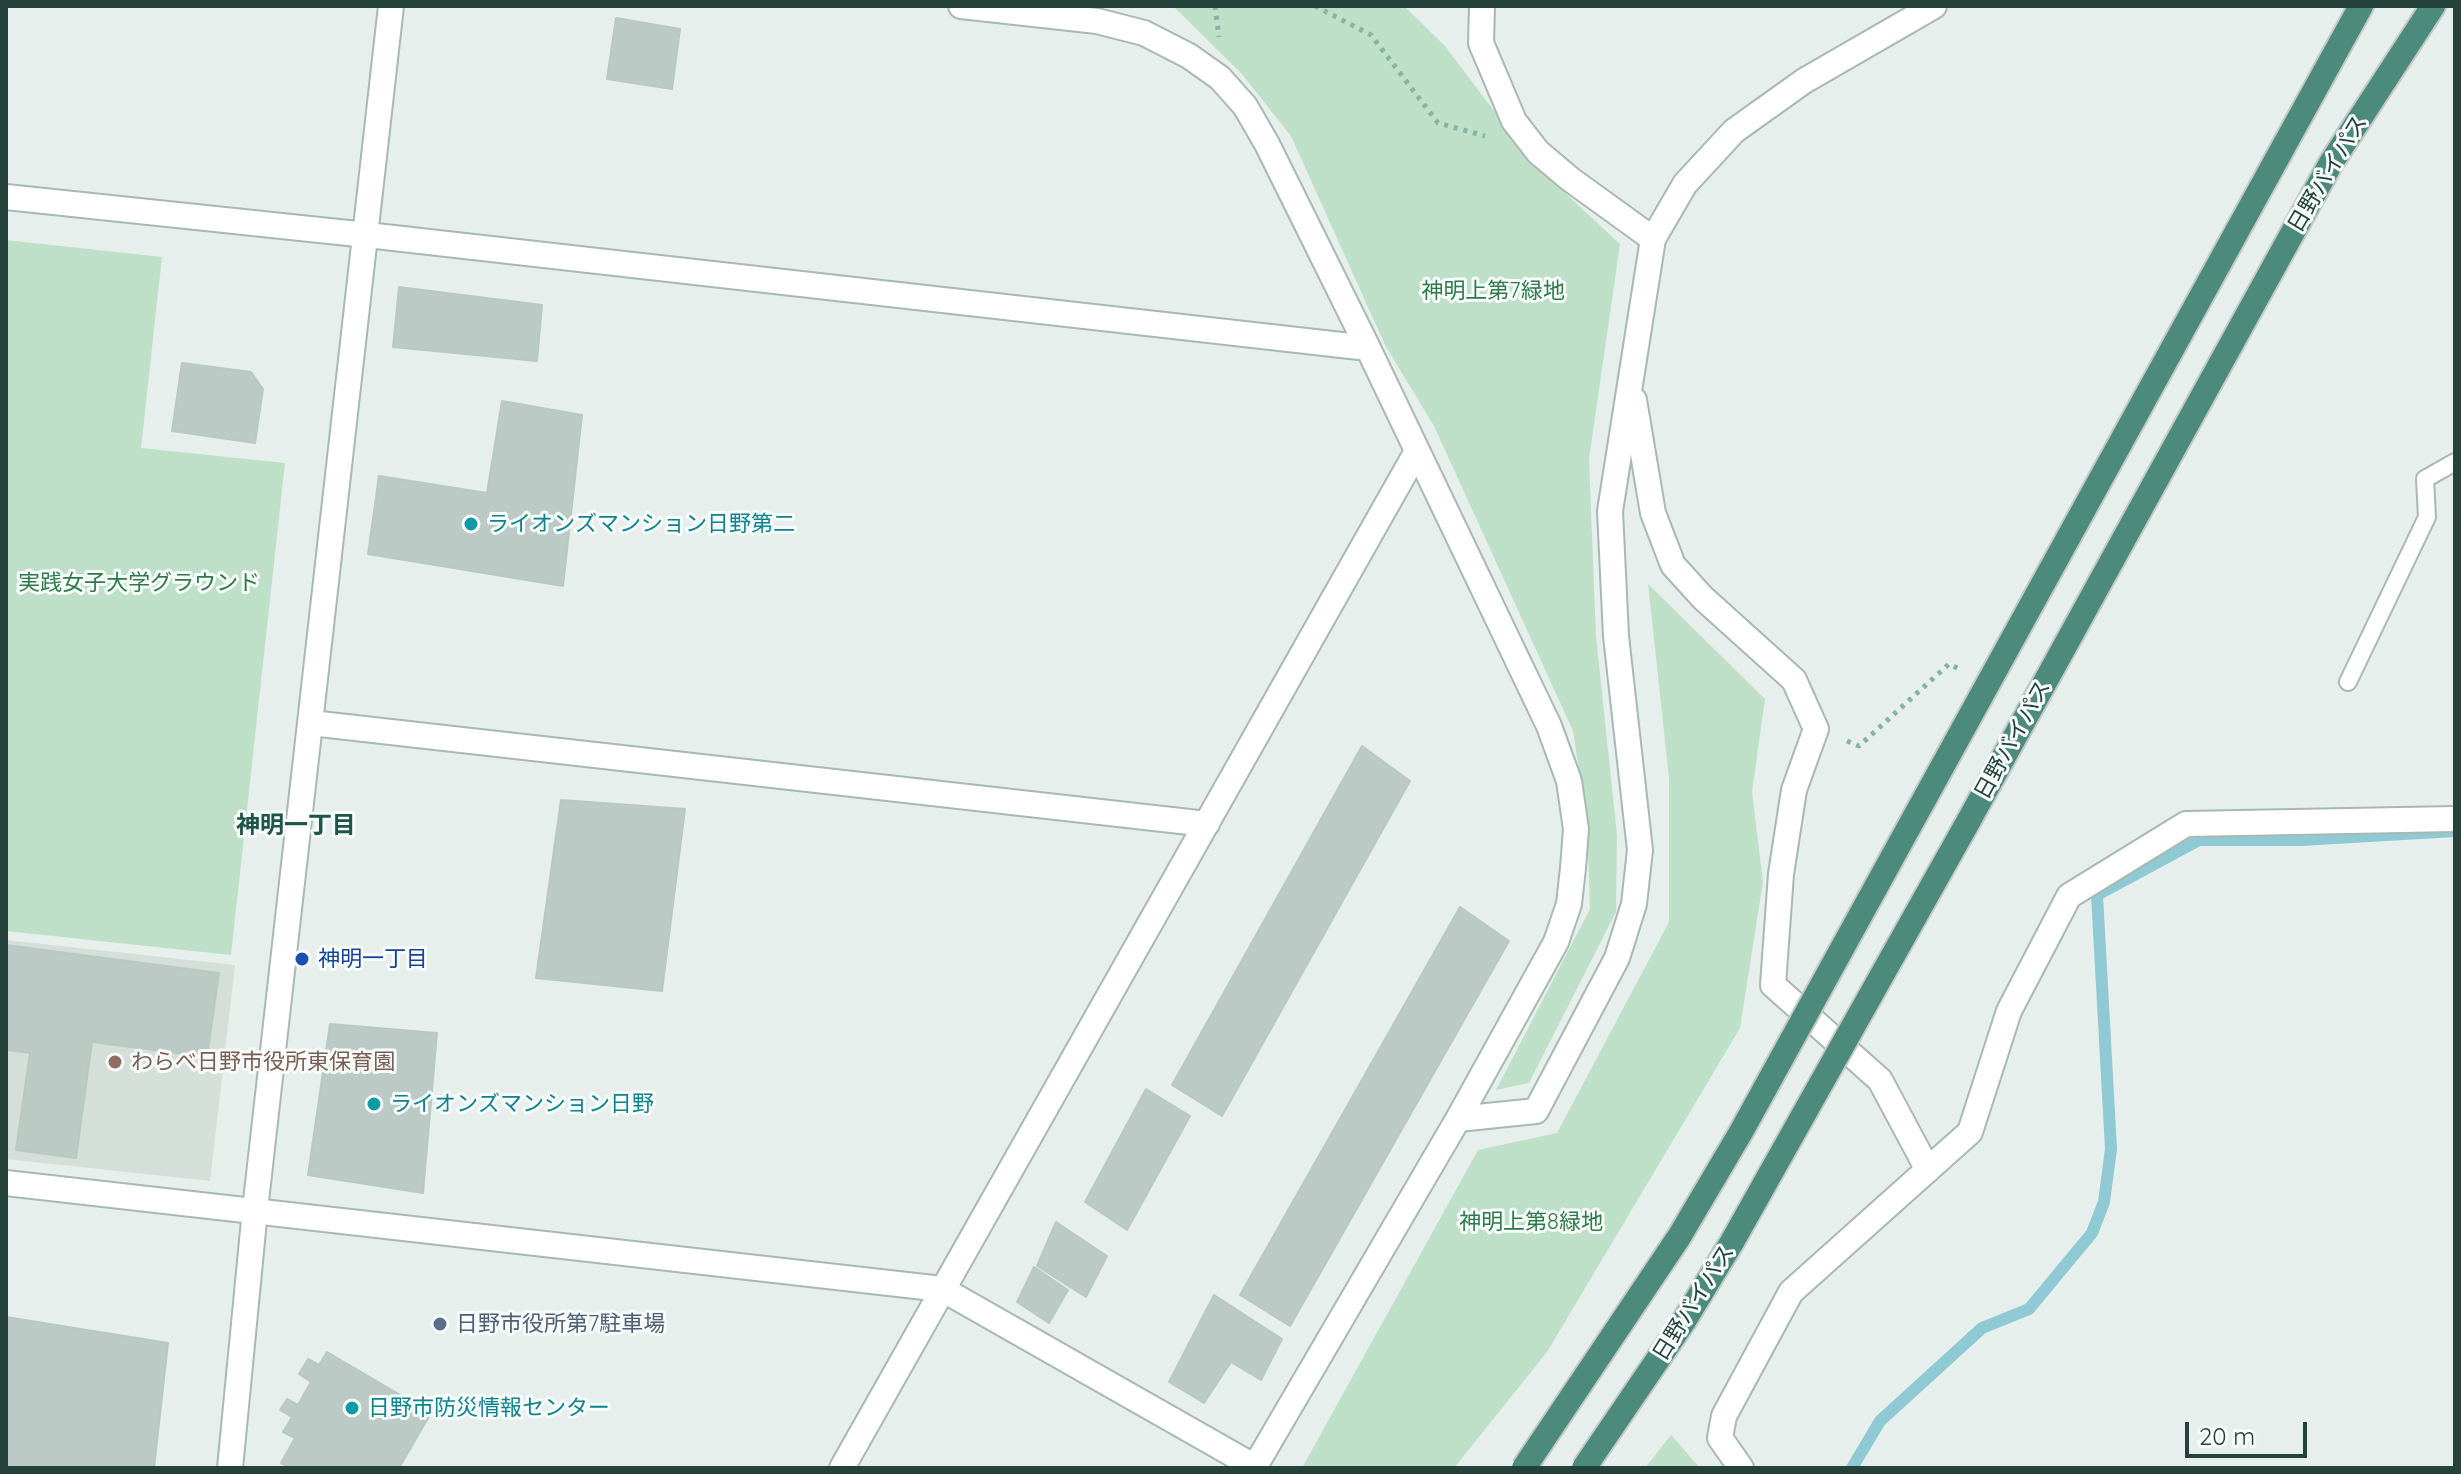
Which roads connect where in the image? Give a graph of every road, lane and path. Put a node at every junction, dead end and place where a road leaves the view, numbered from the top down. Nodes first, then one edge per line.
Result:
1 (391, 6) edge
2 (961, 6) edge
3 (1315, 6) edge
4 (1482, 6) edge
5 (1934, 6) edge
6 (2361, 6) edge
7 (2433, 6) edge
8 (1538, 152) junction
9 (6, 197) edge
10 (367, 235) junction
11 (1653, 239) junction
12 (1368, 348) junction
13 (1631, 386) junction
14 (1416, 453) junction
15 (2455, 462) edge
16 (2348, 682) dead end
17 (1987, 685) junction
18 (311, 723) junction
19 (1816, 729) junction
20 (2455, 819) edge
21 (1207, 824) junction
22 (1458, 1119) junction
23 (1928, 1170) junction
24 (6, 1183) edge
25 (255, 1210) junction
26 (942, 1289) junction
27 (230, 1468) edge
28 (842, 1468) edge
29 (1255, 1468) edge
30 (1524, 1468) edge
31 (1584, 1468) edge
32 (1741, 1468) edge

1 - 10 street
2 - 12 street
3 - 8 path
4 - 8 street
5 - 11 street
6 - 17 highway
7 - 31 highway, 日野バイパス, bridge
8 - 11 street
9 - 10 street
10 - 12 street
10 - 18 street
11 - 13 street
12 - 14 street
13 - 19 street
13 - 22 street
14 - 21 street
14 - 22 street
15 - 16 lane
17 - 19 path
17 - 30 highway, bridge
18 - 21 street
18 - 25 street
19 - 23 street
20 - 23 street
21 - 26 street
22 - 29 street
23 - 32 street
24 - 25 street
25 - 26 street
25 - 27 street
26 - 28 street
26 - 29 street

